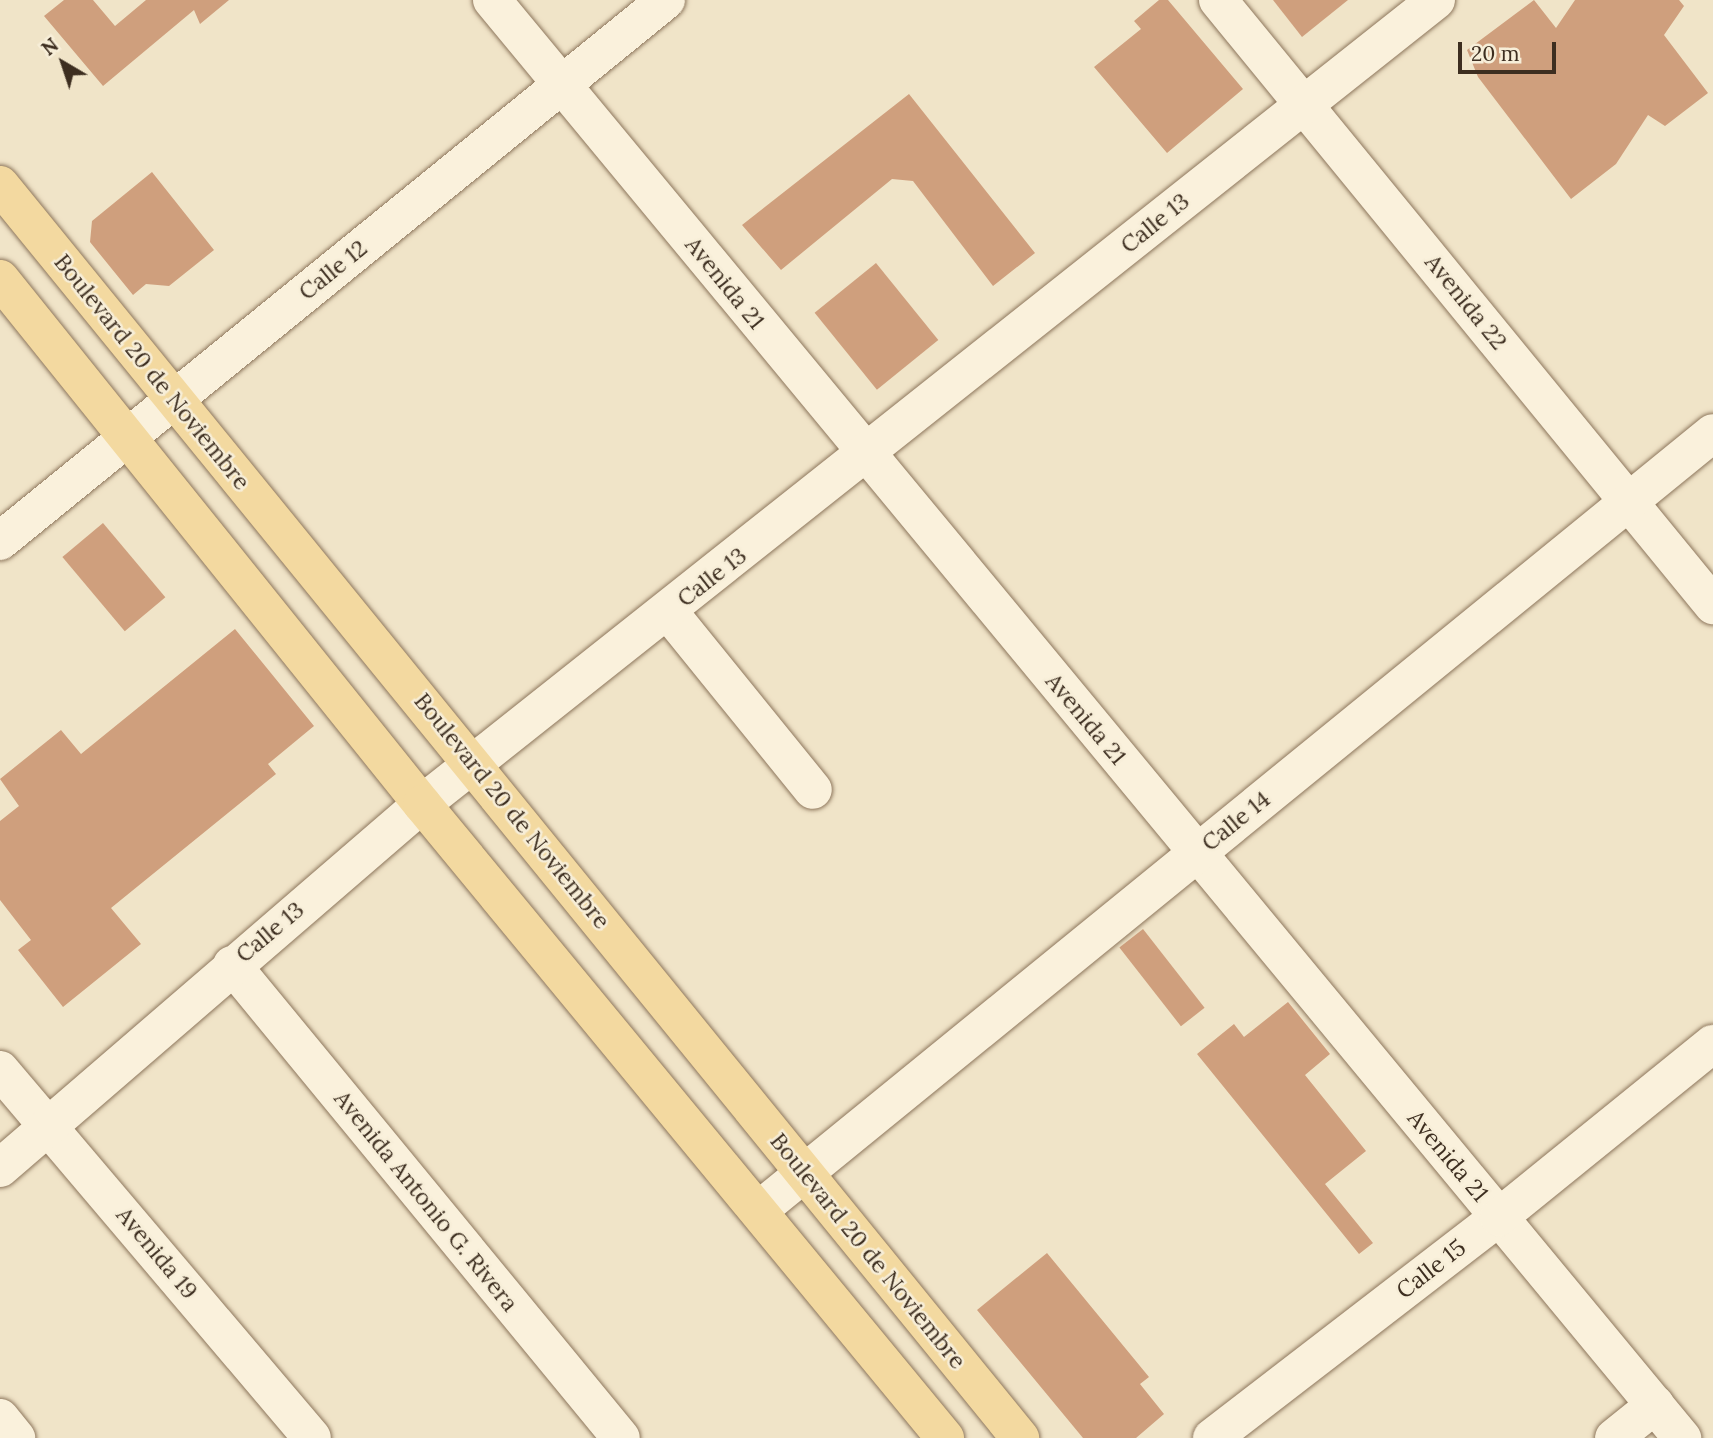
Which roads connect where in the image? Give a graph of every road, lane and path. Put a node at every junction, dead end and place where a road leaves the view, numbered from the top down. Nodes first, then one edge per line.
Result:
1 (492, 0) edge
2 (666, 0) edge
3 (1218, 0) edge
4 (1436, 0) edge
5 (562, 85) junction
6 (1304, 102) junction
7 (0, 186) edge
8 (0, 279) edge
9 (173, 400) junction
10 (1713, 433) edge
11 (128, 437) junction
12 (866, 456) junction
13 (1629, 502) junction
14 (0, 541) edge
15 (1713, 605) edge
16 (668, 611) junction
17 (474, 763) junction
18 (813, 790) dead end
19 (422, 804) junction
20 (1198, 853) junction
21 (232, 965) junction
22 (1713, 1044) edge
23 (0, 1070) edge
24 (50, 1125) junction
25 (0, 1168) edge
26 (804, 1173) junction
27 (759, 1210) junction
28 (1499, 1217) junction
29 (1655, 1405) junction
30 (0, 1418) edge
31 (16, 1438) edge
32 (312, 1438) edge
33 (621, 1438) edge
34 (945, 1438) edge
35 (1020, 1438) edge
36 (1212, 1438) edge
37 (1614, 1438) edge
38 (1682, 1438) edge

1 - 5 street, Avenida 21
2 - 5 street, Calle 12
3 - 6 street, Avenida 22
4 - 6 street, Calle 13
5 - 9 street, Calle 12
5 - 12 street, Avenida 21
6 - 12 street, Calle 13
6 - 13 street, Avenida 22
7 - 9 main road, Boulevard 20 de Noviembre
8 - 11 main road
9 - 11 street, Calle 12
9 - 17 main road, Boulevard 20 de Noviembre
10 - 13 street, Calle 14
11 - 14 street, Calle 12
11 - 19 main road
12 - 16 street, Calle 13
12 - 20 street, Avenida 21
13 - 15 street, Avenida 22
13 - 20 street, Calle 14
16 - 17 street, Calle 13
16 - 18 street
17 - 19 street, Calle 13
17 - 26 main road, Boulevard 20 de Noviembre
19 - 21 street, Calle 13
19 - 27 main road
20 - 26 street, Calle 14
20 - 28 street, Avenida 21
21 - 24 street, Calle 13
21 - 33 street, Avenida Antonio G. Rivera
22 - 28 street, Calle 15
23 - 24 street, Avenida 19
24 - 25 street, Calle 13
24 - 32 street, Avenida 19
26 - 27 street, Calle 14
26 - 35 main road, Boulevard 20 de Noviembre
27 - 34 main road
28 - 29 street, Avenida 21
28 - 36 street, Calle 15
29 - 37 street
29 - 38 street, Avenida 21
30 - 31 street

